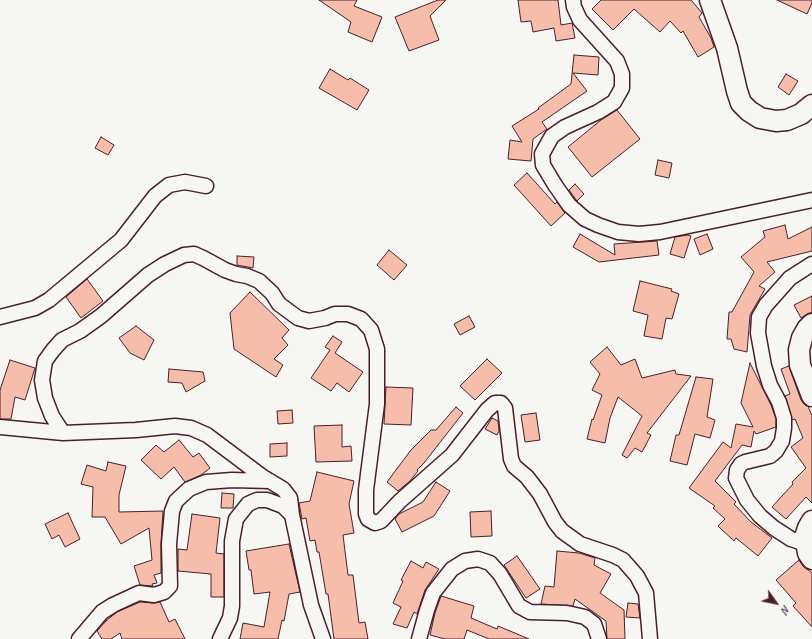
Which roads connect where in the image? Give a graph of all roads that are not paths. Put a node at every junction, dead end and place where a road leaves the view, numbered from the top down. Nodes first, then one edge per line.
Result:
1 (573, 0) edge
2 (710, 0) edge
3 (812, 105) edge
4 (206, 186) dead end
5 (812, 200) edge
6 (812, 264) edge
7 (0, 317) edge
8 (812, 324) edge
9 (812, 396) edge
10 (0, 428) edge
11 (63, 433) junction
12 (271, 481) junction
13 (292, 515) junction
14 (812, 521) edge
15 (809, 552) edge
16 (79, 639) edge
17 (220, 639) edge
18 (323, 639) edge
19 (419, 639) edge
20 (599, 639) edge
21 (650, 639) edge

1 - 5 street
2 - 3 street
4 - 7 street
6 - 15 street
8 - 9 street
10 - 11 street
11 - 12 street
11 - 21 street
12 - 13 street
12 - 16 street
13 - 17 street
13 - 18 street
14 - 15 street
19 - 20 street

